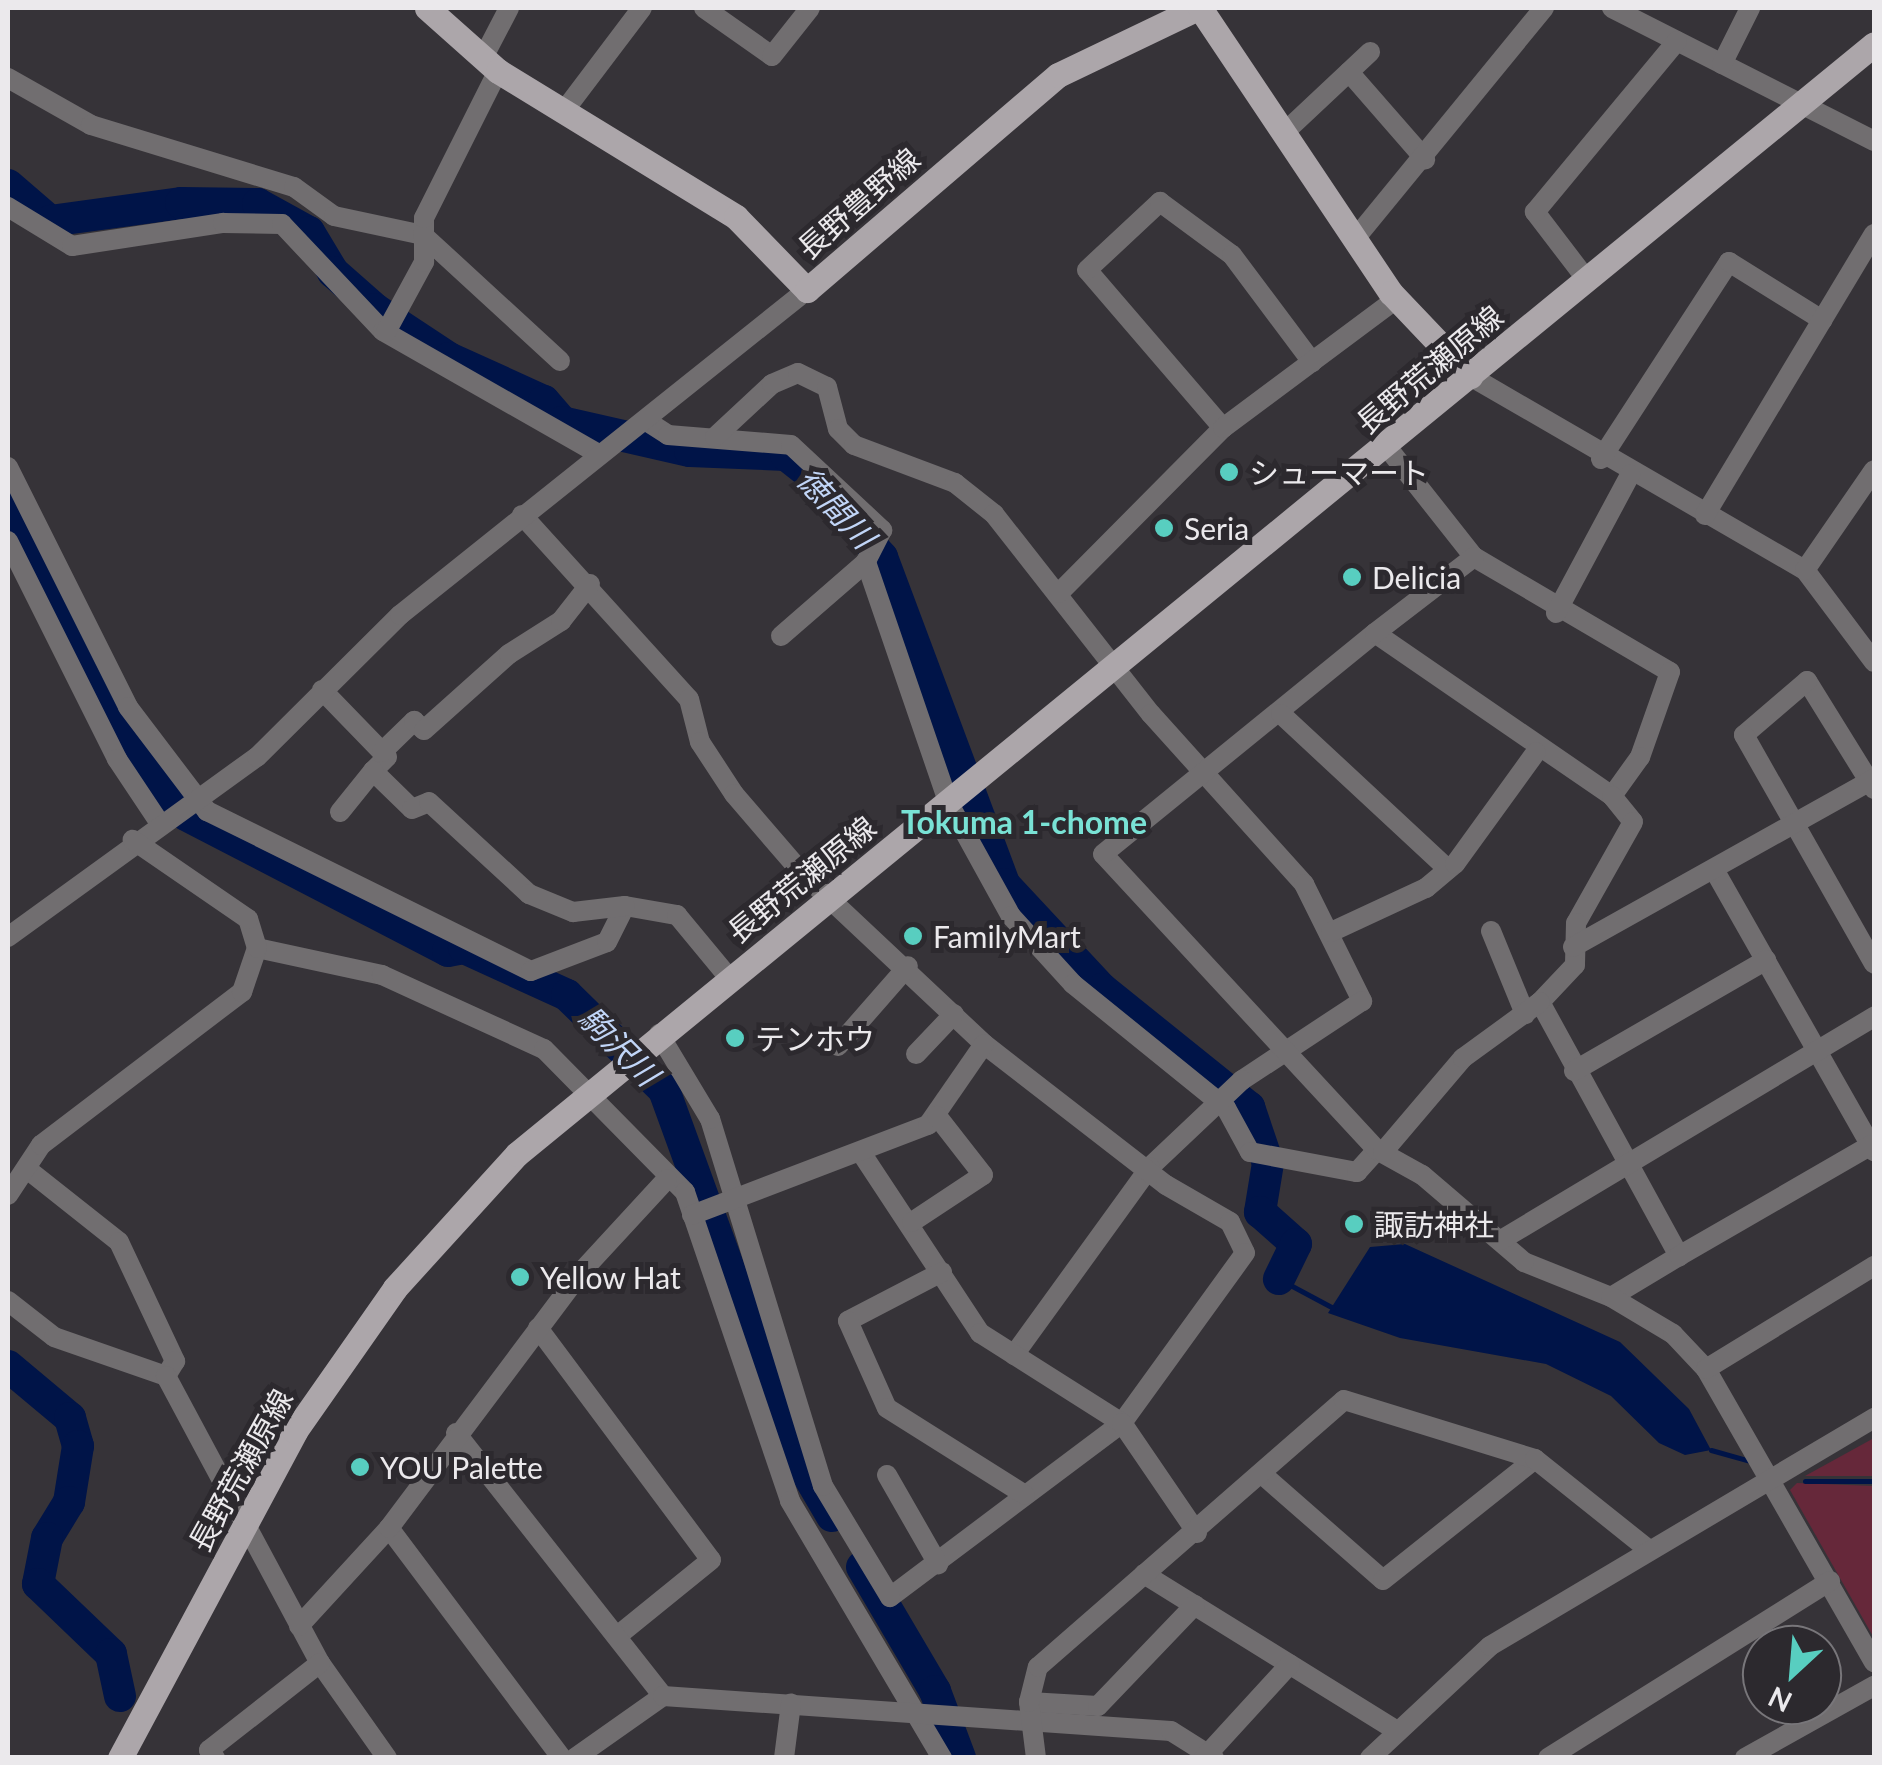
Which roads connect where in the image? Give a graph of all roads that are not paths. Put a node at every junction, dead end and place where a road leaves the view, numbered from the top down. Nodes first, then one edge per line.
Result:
1 (427, 8) edge
2 (509, 8) edge
3 (642, 8) edge
4 (704, 8) edge
5 (810, 8) edge
6 (1199, 8) edge
7 (1544, 8) edge
8 (1612, 8) edge
9 (1750, 8) edge
10 (1678, 41) junction
11 (1874, 44) edge
12 (1370, 52) dead end
13 (491, 64) junction
14 (1722, 64) junction
15 (1349, 72) junction
16 (8, 78) edge
17 (1802, 104) junction
18 (564, 111) junction
19 (1287, 130) junction
20 (1874, 141) edge
21 (1425, 159) junction
22 (8, 207) edge
23 (1874, 234) edge
24 (423, 235) junction
25 (1354, 240) junction
26 (1586, 280) junction
27 (808, 290) junction
28 (1396, 299) junction
29 (1822, 320) junction
30 (390, 323) junction
31 (560, 361) dead end
32 (1312, 362) junction
33 (1470, 376) junction
34 (641, 424) junction
35 (1223, 428) junction
36 (716, 438) junction
37 (1387, 447) junction
38 (605, 450) junction
39 (1601, 460) junction
40 (8, 467) edge
41 (1874, 470) edge
42 (1630, 474) junction
43 (522, 515) junction
44 (1705, 515) junction
45 (8, 542) edge
46 (1474, 557) junction
47 (868, 560) junction
48 (1805, 570) junction
49 (590, 584) junction
50 (1058, 593) junction
51 (1556, 613) junction
52 (1375, 633) junction
53 (781, 636) dead end
54 (1874, 662) edge
55 (1116, 669) junction
56 (322, 690) junction
57 (1281, 714) junction
58 (1536, 752) junction
59 (377, 762) junction
60 (1205, 772) junction
61 (1873, 783) edge
62 (193, 795) junction
63 (1612, 796) junction
64 (950, 800) junction
65 (340, 812) dead end
66 (162, 820) junction
67 (1796, 827) junction
68 (133, 840) junction
69 (1448, 869) junction
70 (1716, 873) junction
71 (835, 894) junction
72 (625, 906) junction
73 (1492, 931) dead end
74 (1331, 932) junction
75 (8, 937) edge
76 (1573, 947) junction
77 (257, 948) junction
78 (1766, 960) junction
79 (1874, 964) edge
80 (908, 966) junction
81 (730, 979) junction
82 (1532, 1008) junction
83 (954, 1014) junction
84 (1874, 1016) edge
85 (655, 1038) junction
86 (984, 1044) junction
87 (838, 1046) dead end
88 (1286, 1052) junction
89 (1818, 1053) junction
90 (916, 1054) dead end
91 (1574, 1071) junction
92 (1218, 1101) junction
93 (937, 1116) junction
94 (1873, 1148) edge
95 (1380, 1151) junction
96 (864, 1157) junction
97 (1628, 1166) junction
98 (1150, 1167) junction
99 (27, 1169) junction
100 (667, 1180) junction
101 (8, 1195) edge
102 (731, 1202) junction
103 (697, 1214) junction
104 (912, 1222) junction
105 (1501, 1240) junction
106 (1679, 1256) junction
107 (1874, 1266) edge
108 (942, 1272) junction
109 (1611, 1298) junction
110 (8, 1301) edge
111 (538, 1328) junction
112 (1014, 1354) junction
113 (1706, 1369) junction
114 (166, 1376) junction
115 (1874, 1418) edge
116 (1122, 1423) junction
117 (456, 1433) junction
118 (1535, 1458) junction
119 (887, 1474) dead end
120 (1262, 1475) junction
121 (1774, 1478) junction
122 (1025, 1494) junction
123 (389, 1528) junction
124 (243, 1529) junction
125 (1197, 1533) junction
126 (1649, 1550) junction
127 (938, 1564) junction
128 (1144, 1574) junction
129 (1830, 1581) junction
130 (1194, 1605) junction
131 (299, 1626) junction
132 (617, 1636) junction
133 (1874, 1662) edge
134 (320, 1663) junction
135 (1290, 1664) junction
136 (1874, 1686) edge
137 (663, 1696) junction
138 (791, 1703) junction
139 (1031, 1710) junction
140 (925, 1711) junction
141 (1396, 1730) junction
142 (375, 1754) edge
143 (1209, 1756) edge
144 (120, 1758) edge
145 (215, 1758) edge
146 (562, 1758) edge
147 (575, 1758) edge
148 (784, 1758) edge
149 (942, 1758) edge
150 (1036, 1758) edge
151 (1370, 1758) edge
152 (1548, 1758) edge
153 (1744, 1758) edge

1 - 13 main road, 長野豊野線
2 - 13 street
3 - 18 street
4 - 5 street
6 - 19 main road, 長野豊野線
6 - 27 main road, 長野豊野線
7 - 21 street
8 - 10 street
9 - 14 street
10 - 14 street
10 - 26 street
11 - 17 main road, 長野荒瀬原線
12 - 15 street
13 - 18 main road, 長野豊野線
13 - 24 street
14 - 17 street
15 - 19 street
15 - 21 street
16 - 24 street
17 - 20 street
17 - 26 main road, 長野荒瀬原線
18 - 27 main road, 長野豊野線
19 - 25 main road, 長野豊野線
21 - 25 street
22 - 30 street
23 - 29 street
24 - 30 street
24 - 31 street
25 - 28 main road, 長野豊野線
26 - 33 main road, 長野荒瀬原線
27 - 34 street
28 - 32 street
28 - 33 main road, 長野豊野線
29 - 39 street
29 - 44 street
30 - 38 street
32 - 35 street
32 - 35 street
33 - 37 main road, 長野荒瀬原線
33 - 39 street
34 - 36 street
34 - 38 street
35 - 50 street
36 - 47 street
36 - 50 street
37 - 46 street
37 - 55 main road, 長野荒瀬原線
38 - 43 street
39 - 42 street
40 - 62 street
41 - 48 street
42 - 44 street
42 - 51 street
43 - 49 street
43 - 56 street
44 - 48 street
45 - 66 street
46 - 51 street
46 - 52 street
47 - 53 street
47 - 64 street
48 - 54 street
49 - 59 street
49 - 71 street
50 - 55 street
51 - 63 street
52 - 57 street
52 - 58 street
55 - 60 street
55 - 64 main road, 長野荒瀬原線
56 - 59 street
56 - 62 street
57 - 60 street
57 - 69 street
58 - 63 street
58 - 69 street
59 - 65 street
59 - 72 street
60 - 74 street
60 - 88 street
61 - 67 street
61 - 67 street
62 - 66 street
62 - 72 street
63 - 76 street
64 - 71 main road, 長野荒瀬原線
64 - 92 street
66 - 68 street
67 - 70 street
67 - 79 street
68 - 75 street
68 - 77 street
69 - 74 street
70 - 76 street
70 - 78 street
71 - 80 street
71 - 81 main road, 長野荒瀬原線
72 - 81 street
73 - 82 street
74 - 88 street
76 - 82 street
77 - 99 street
77 - 100 street
78 - 89 street
78 - 91 street
80 - 83 street
80 - 87 street
81 - 85 main road, 長野荒瀬原線
82 - 91 street
82 - 95 street
83 - 86 street
83 - 90 street
84 - 89 street
85 - 102 street
85 - 124 main road, 長野荒瀬原線
86 - 93 street
86 - 98 street
88 - 92 street
88 - 95 street
89 - 94 street
89 - 97 street
91 - 97 street
92 - 95 street
92 - 98 street
93 - 96 street
93 - 104 street
94 - 106 street
95 - 105 street
96 - 102 street
96 - 104 street
97 - 105 street
97 - 106 street
98 - 112 street
98 - 116 street
99 - 101 street
99 - 114 street
100 - 103 street
100 - 111 street
102 - 103 street
102 - 127 street
103 - 140 street
104 - 108 street
105 - 109 street
106 - 109 street
107 - 113 street
108 - 112 street
108 - 122 street
109 - 113 street
110 - 114 street
111 - 117 street
111 - 132 street
112 - 116 street
113 - 121 street
114 - 124 street
115 - 121 street
116 - 122 street
116 - 125 street
117 - 123 street
117 - 132 street
118 - 120 street
118 - 120 street
118 - 126 street
119 - 127 street
120 - 125 street
121 - 126 street
121 - 129 street
122 - 127 street
123 - 131 street
123 - 146 street
124 - 131 street
124 - 144 main road, 長野荒瀬原線
125 - 128 street
126 - 141 street
128 - 130 street
128 - 139 street
129 - 133 street
129 - 152 street
130 - 135 street
130 - 139 street
131 - 134 street
132 - 137 street
134 - 142 street
134 - 145 street
135 - 141 street
135 - 143 street
136 - 153 street
137 - 138 street
137 - 147 street
138 - 140 street
138 - 148 street
139 - 140 street
139 - 143 street
139 - 150 street
140 - 149 street
141 - 151 street

